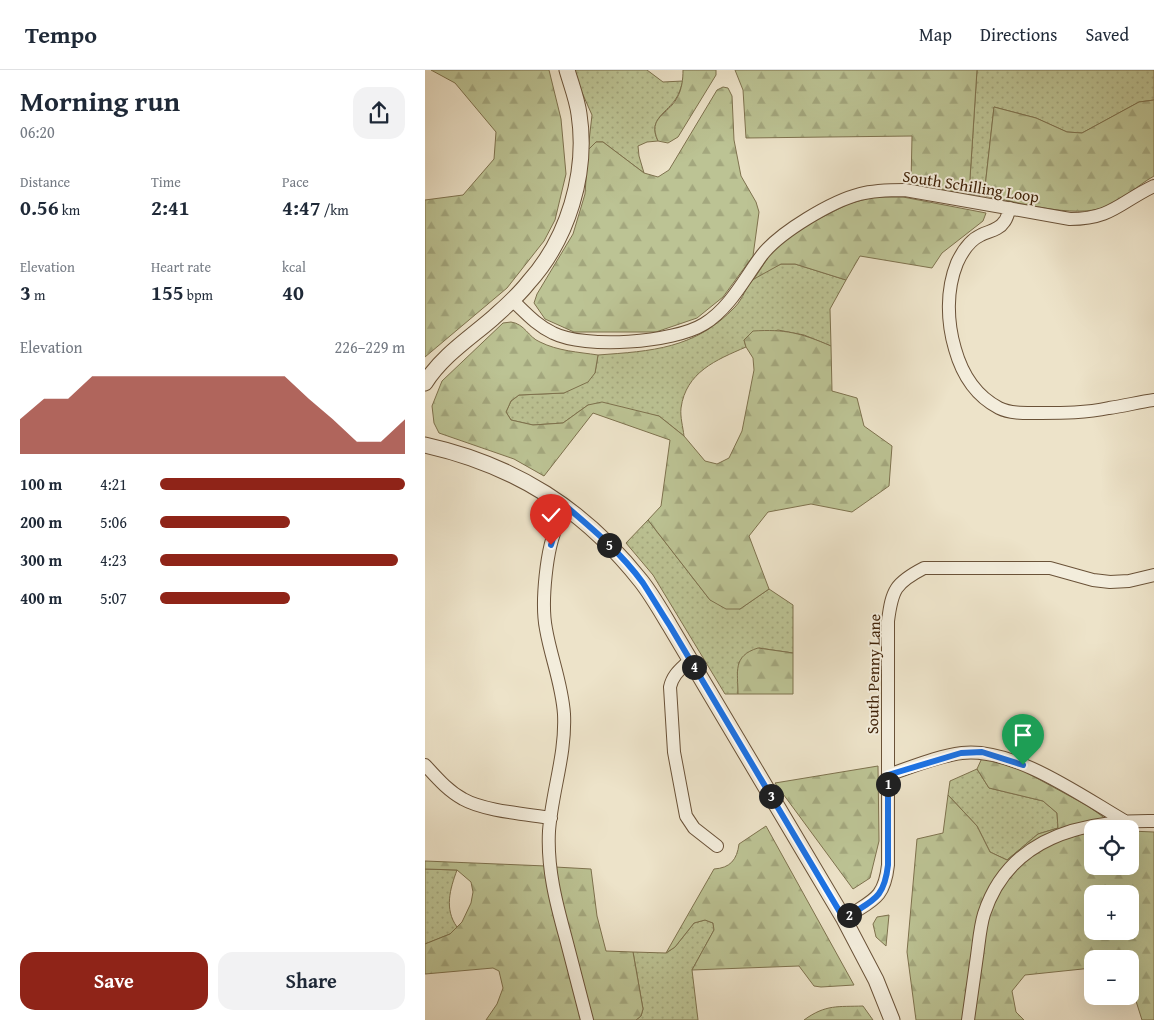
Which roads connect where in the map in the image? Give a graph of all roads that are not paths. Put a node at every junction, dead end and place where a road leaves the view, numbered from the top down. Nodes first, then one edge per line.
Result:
1 (567, 70) edge
2 (1154, 186) edge
3 (1010, 208) junction
4 (512, 300) junction
5 (441, 363) junction
6 (425, 379) edge
7 (425, 383) edge
8 (1154, 400) edge
9 (425, 445) edge
10 (568, 508) junction
11 (1154, 575) edge
12 (690, 660) junction
13 (425, 765) edge
14 (888, 775) junction
15 (551, 818) junction
16 (1123, 820) edge
17 (1139, 821) edge
18 (1154, 821) edge
19 (1084, 826) edge
20 (717, 846) dead end
21 (844, 919) junction
22 (587, 1020) edge
23 (892, 1020) edge
24 (969, 1020) edge

1 - 4 street
2 - 3 street, South Schilling Loop
3 - 4 street, South Schilling Loop
3 - 8 street
4 - 5 street
5 - 6 street
5 - 7 street
9 - 10 street
10 - 12 street
10 - 15 street
11 - 14 street, South Penny Lane
12 - 20 street
12 - 21 street
13 - 15 street
14 - 16 street
14 - 21 street, South Penny Lane
15 - 22 street
17 - 18 street
19 - 24 street
21 - 23 street

